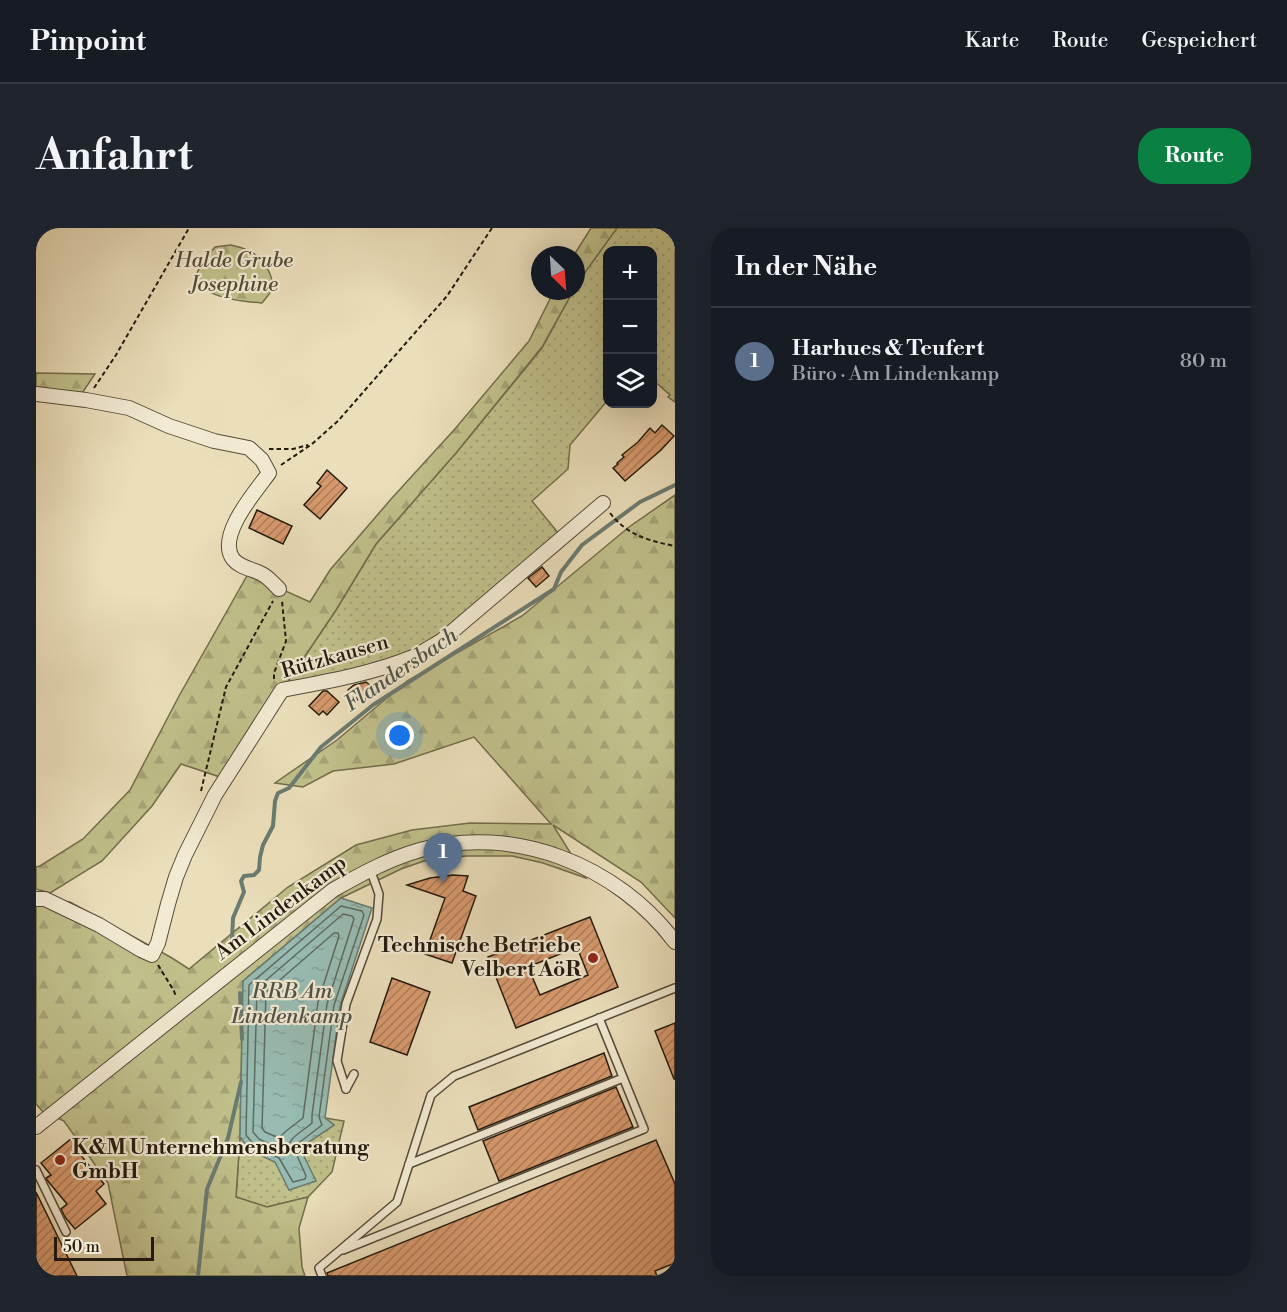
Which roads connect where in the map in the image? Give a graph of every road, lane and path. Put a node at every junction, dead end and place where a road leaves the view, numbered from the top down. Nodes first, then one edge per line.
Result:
1 (189, 228) edge
2 (492, 228) edge
3 (36, 394) edge
4 (86, 400) junction
5 (312, 444) junction
6 (249, 448) junction
7 (269, 473) junction
8 (607, 509) joint
9 (675, 546) edge
10 (279, 589) junction
11 (282, 690) junction
12 (199, 799) dead end
13 (370, 869) junction
14 (36, 899) edge
15 (675, 942) edge
16 (152, 955) junction
17 (675, 988) edge
18 (184, 1010) junction
19 (599, 1018) junction
20 (354, 1074) dead end
21 (623, 1078) junction
22 (36, 1128) edge
23 (409, 1164) junction
24 (36, 1170) edge
25 (66, 1232) dead end
26 (337, 1252) junction
27 (322, 1276) edge

1 - 4 path
2 - 5 path
3 - 4 street
4 - 6 street
5 - 6 path
5 - 7 path
6 - 7 street
7 - 10 street
8 - 9 path
8 - 11 street, Rützkausen
10 - 11 path
10 - 12 path
11 - 16 street, Rützkausen
13 - 15 street, Am Lindenkamp
13 - 18 street, Am Lindenkamp
13 - 20 lane
14 - 16 street
16 - 18 path
17 - 19 lane
18 - 22 street, Am Lindenkamp
19 - 21 lane
19 - 23 lane
21 - 23 lane
21 - 26 lane
23 - 26 lane
24 - 25 lane
26 - 27 lane

